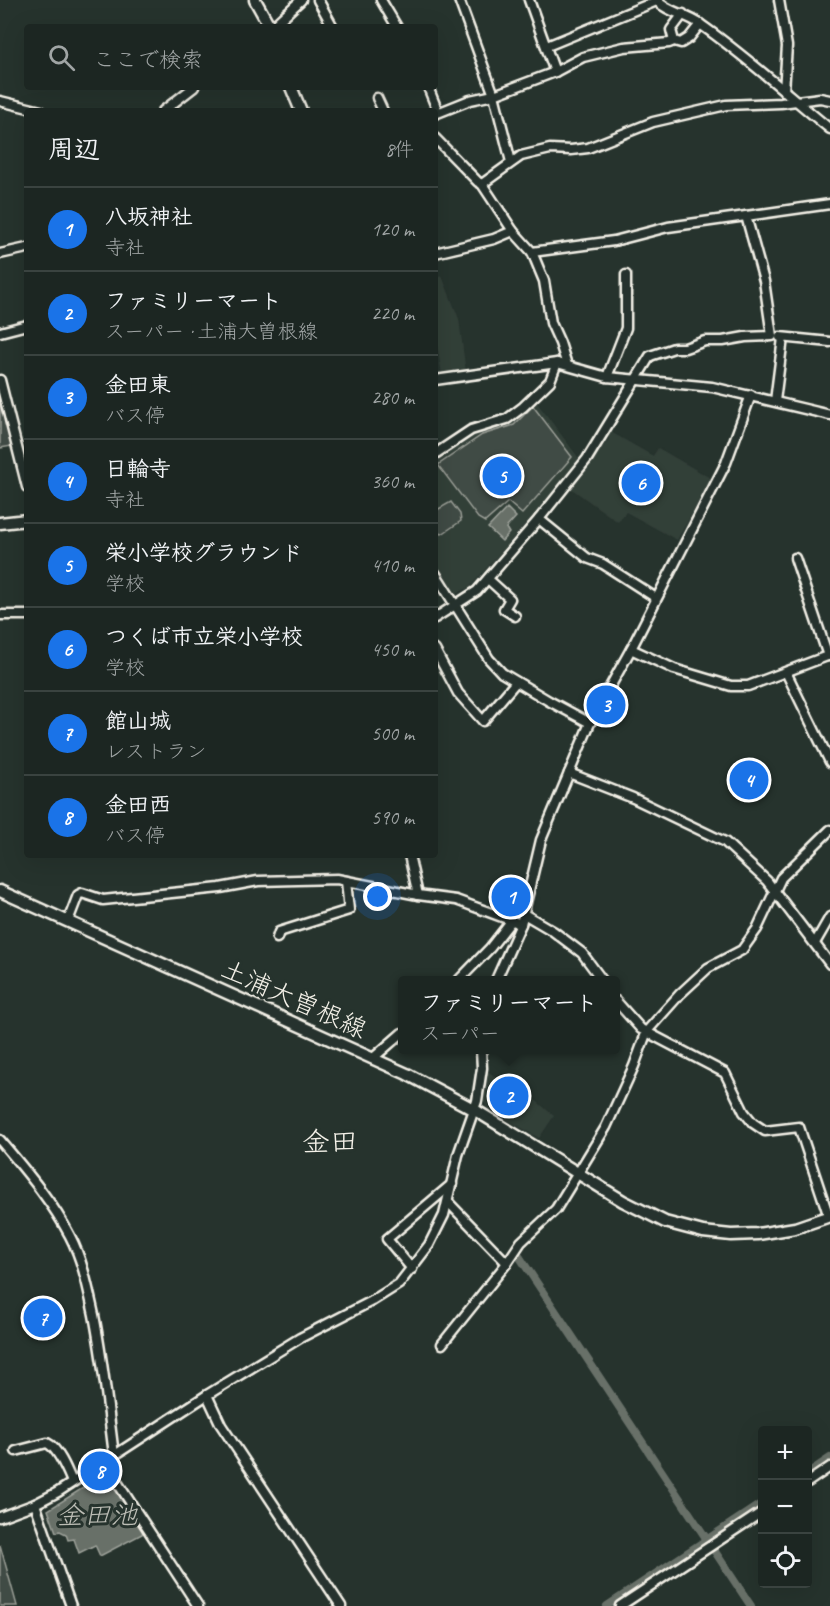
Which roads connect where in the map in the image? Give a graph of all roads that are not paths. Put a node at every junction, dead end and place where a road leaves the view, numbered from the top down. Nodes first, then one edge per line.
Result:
1 (255, 0) edge
2 (301, 0) edge
3 (318, 0) edge
4 (381, 0) edge
5 (459, 0) edge
6 (529, 0) edge
7 (657, 0) edge
8 (779, 0) edge
9 (683, 14) junction
10 (269, 24) edge
11 (274, 24) edge
12 (331, 24) edge
13 (395, 24) edge
14 (700, 24) junction
15 (674, 41) junction
16 (546, 46) junction
17 (555, 72) junction
18 (190, 90) edge
19 (292, 90) edge
20 (429, 90) edge
21 (784, 91) junction
22 (495, 95) junction
23 (377, 98) dead end
24 (830, 100) edge
25 (0, 101) edge
26 (796, 101) junction
27 (29, 108) edge
28 (167, 108) edge
29 (299, 108) edge
30 (382, 108) edge
31 (435, 108) edge
32 (438, 113) edge
33 (830, 129) edge
34 (438, 141) edge
35 (511, 162) junction
36 (482, 184) junction
37 (830, 204) edge
38 (746, 216) junction
39 (513, 231) junction
40 (24, 249) edge
41 (438, 252) edge
42 (532, 252) junction
43 (0, 254) edge
44 (626, 275) dead end
45 (24, 326) edge
46 (0, 332) edge
47 (772, 336) junction
48 (783, 338) junction
49 (830, 342) edge
50 (562, 364) junction
51 (607, 377) junction
52 (0, 380) edge
53 (438, 380) edge
54 (634, 381) junction
55 (751, 395) junction
56 (775, 401) junction
57 (830, 415) edge
58 (438, 452) edge
59 (24, 475) edge
60 (539, 519) junction
61 (24, 520) edge
62 (0, 523) edge
63 (795, 558) dead end
64 (438, 578) edge
65 (488, 579) junction
66 (656, 598) junction
67 (454, 605) junction
68 (0, 615) edge
69 (24, 615) edge
70 (438, 616) edge
71 (515, 616) dead end
72 (631, 649) junction
73 (438, 656) edge
74 (829, 656) edge
75 (786, 672) junction
76 (516, 682) junction
77 (590, 723) junction
78 (830, 762) edge
79 (569, 773) junction
80 (830, 830) edge
81 (410, 858) edge
82 (346, 881) junction
83 (0, 891) edge
84 (773, 892) junction
85 (418, 895) junction
86 (524, 914) junction
87 (830, 917) edge
88 (512, 920) junction
89 (68, 921) junction
90 (521, 924) junction
91 (277, 938) dead end
92 (815, 943) junction
93 (830, 964) edge
94 (464, 976) edge
95 (498, 976) edge
96 (598, 976) edge
97 (620, 1006) edge
98 (647, 1031) junction
99 (398, 1036) edge
100 (481, 1054) edge
101 (372, 1059) junction
102 (475, 1110) junction
103 (0, 1140) edge
104 (578, 1173) junction
105 (452, 1184) junction
106 (448, 1202) junction
107 (830, 1216) edge
108 (507, 1263) junction
109 (412, 1269) junction
110 (442, 1344) dead end
111 (207, 1395) junction
112 (16, 1451) dead end
113 (114, 1455) junction
114 (104, 1462) junction
115 (830, 1467) edge
116 (810, 1480) edge
117 (72, 1482) junction
118 (35, 1504) junction
119 (758, 1515) edge
120 (0, 1517) edge
121 (71, 1606) edge
122 (198, 1606) edge
123 (341, 1606) edge
124 (620, 1606) edge

1 - 10 main road
2 - 11 street
3 - 12 street
4 - 13 street
5 - 22 street
6 - 16 street
7 - 9 street
7 - 16 street
8 - 21 street
9 - 14 street
9 - 15 street
14 - 15 street
14 - 21 street
15 - 17 street
16 - 17 street
17 - 22 street
18 - 28 street
19 - 29 main road
20 - 31 street
21 - 26 street
22 - 32 street
22 - 35 street
23 - 30 street
24 - 26 street
25 - 27 street
26 - 33 street
26 - 35 street
34 - 36 street
35 - 36 street
36 - 39 street
37 - 38 street
38 - 42 street
38 - 47 street
39 - 41 street
39 - 42 street
40 - 43 street
42 - 50 street
44 - 51 street
45 - 46 street
47 - 48 street
47 - 54 street
48 - 49 street
48 - 56 street
50 - 51 street
50 - 53 street
50 - 58 street
51 - 54 street
52 - 59 street
54 - 55 street
54 - 60 street
55 - 56 street
55 - 66 street
56 - 57 street
60 - 65 street
60 - 66 street
61 - 62 main road
63 - 74 street
64 - 67 street
65 - 67 street
65 - 71 street
66 - 72 street
67 - 70 street
67 - 76 street
68 - 69 street
72 - 75 street
72 - 77 street
73 - 76 street
74 - 75 street
75 - 78 street
76 - 77 street
77 - 79 street
79 - 84 street
79 - 86 street
80 - 84 street
81 - 85 street
82 - 85 street
82 - 89 street
82 - 91 street
83 - 89 main road, 土浦大曽根線
84 - 92 street
84 - 98 street
85 - 88 street
86 - 90 street
86 - 96 street
87 - 92 street
88 - 90 street
88 - 94 street
89 - 101 main road, 土浦大曽根線
90 - 95 street
92 - 93 street
97 - 98 street
98 - 104 street
98 - 107 street
99 - 101 street
100 - 102 street
101 - 102 main road, 土浦大曽根線
102 - 104 main road, 土浦大曽根線
102 - 105 street
103 - 113 street
104 - 107 main road, 土浦大曽根線
104 - 108 street
105 - 106 street
105 - 109 street
106 - 108 street
106 - 109 street
108 - 110 street
109 - 111 street
111 - 113 street
111 - 123 street
112 - 117 street
113 - 114 street
114 - 117 street
114 - 122 street
115 - 116 street
117 - 118 street
118 - 120 street
118 - 121 street
119 - 124 street

